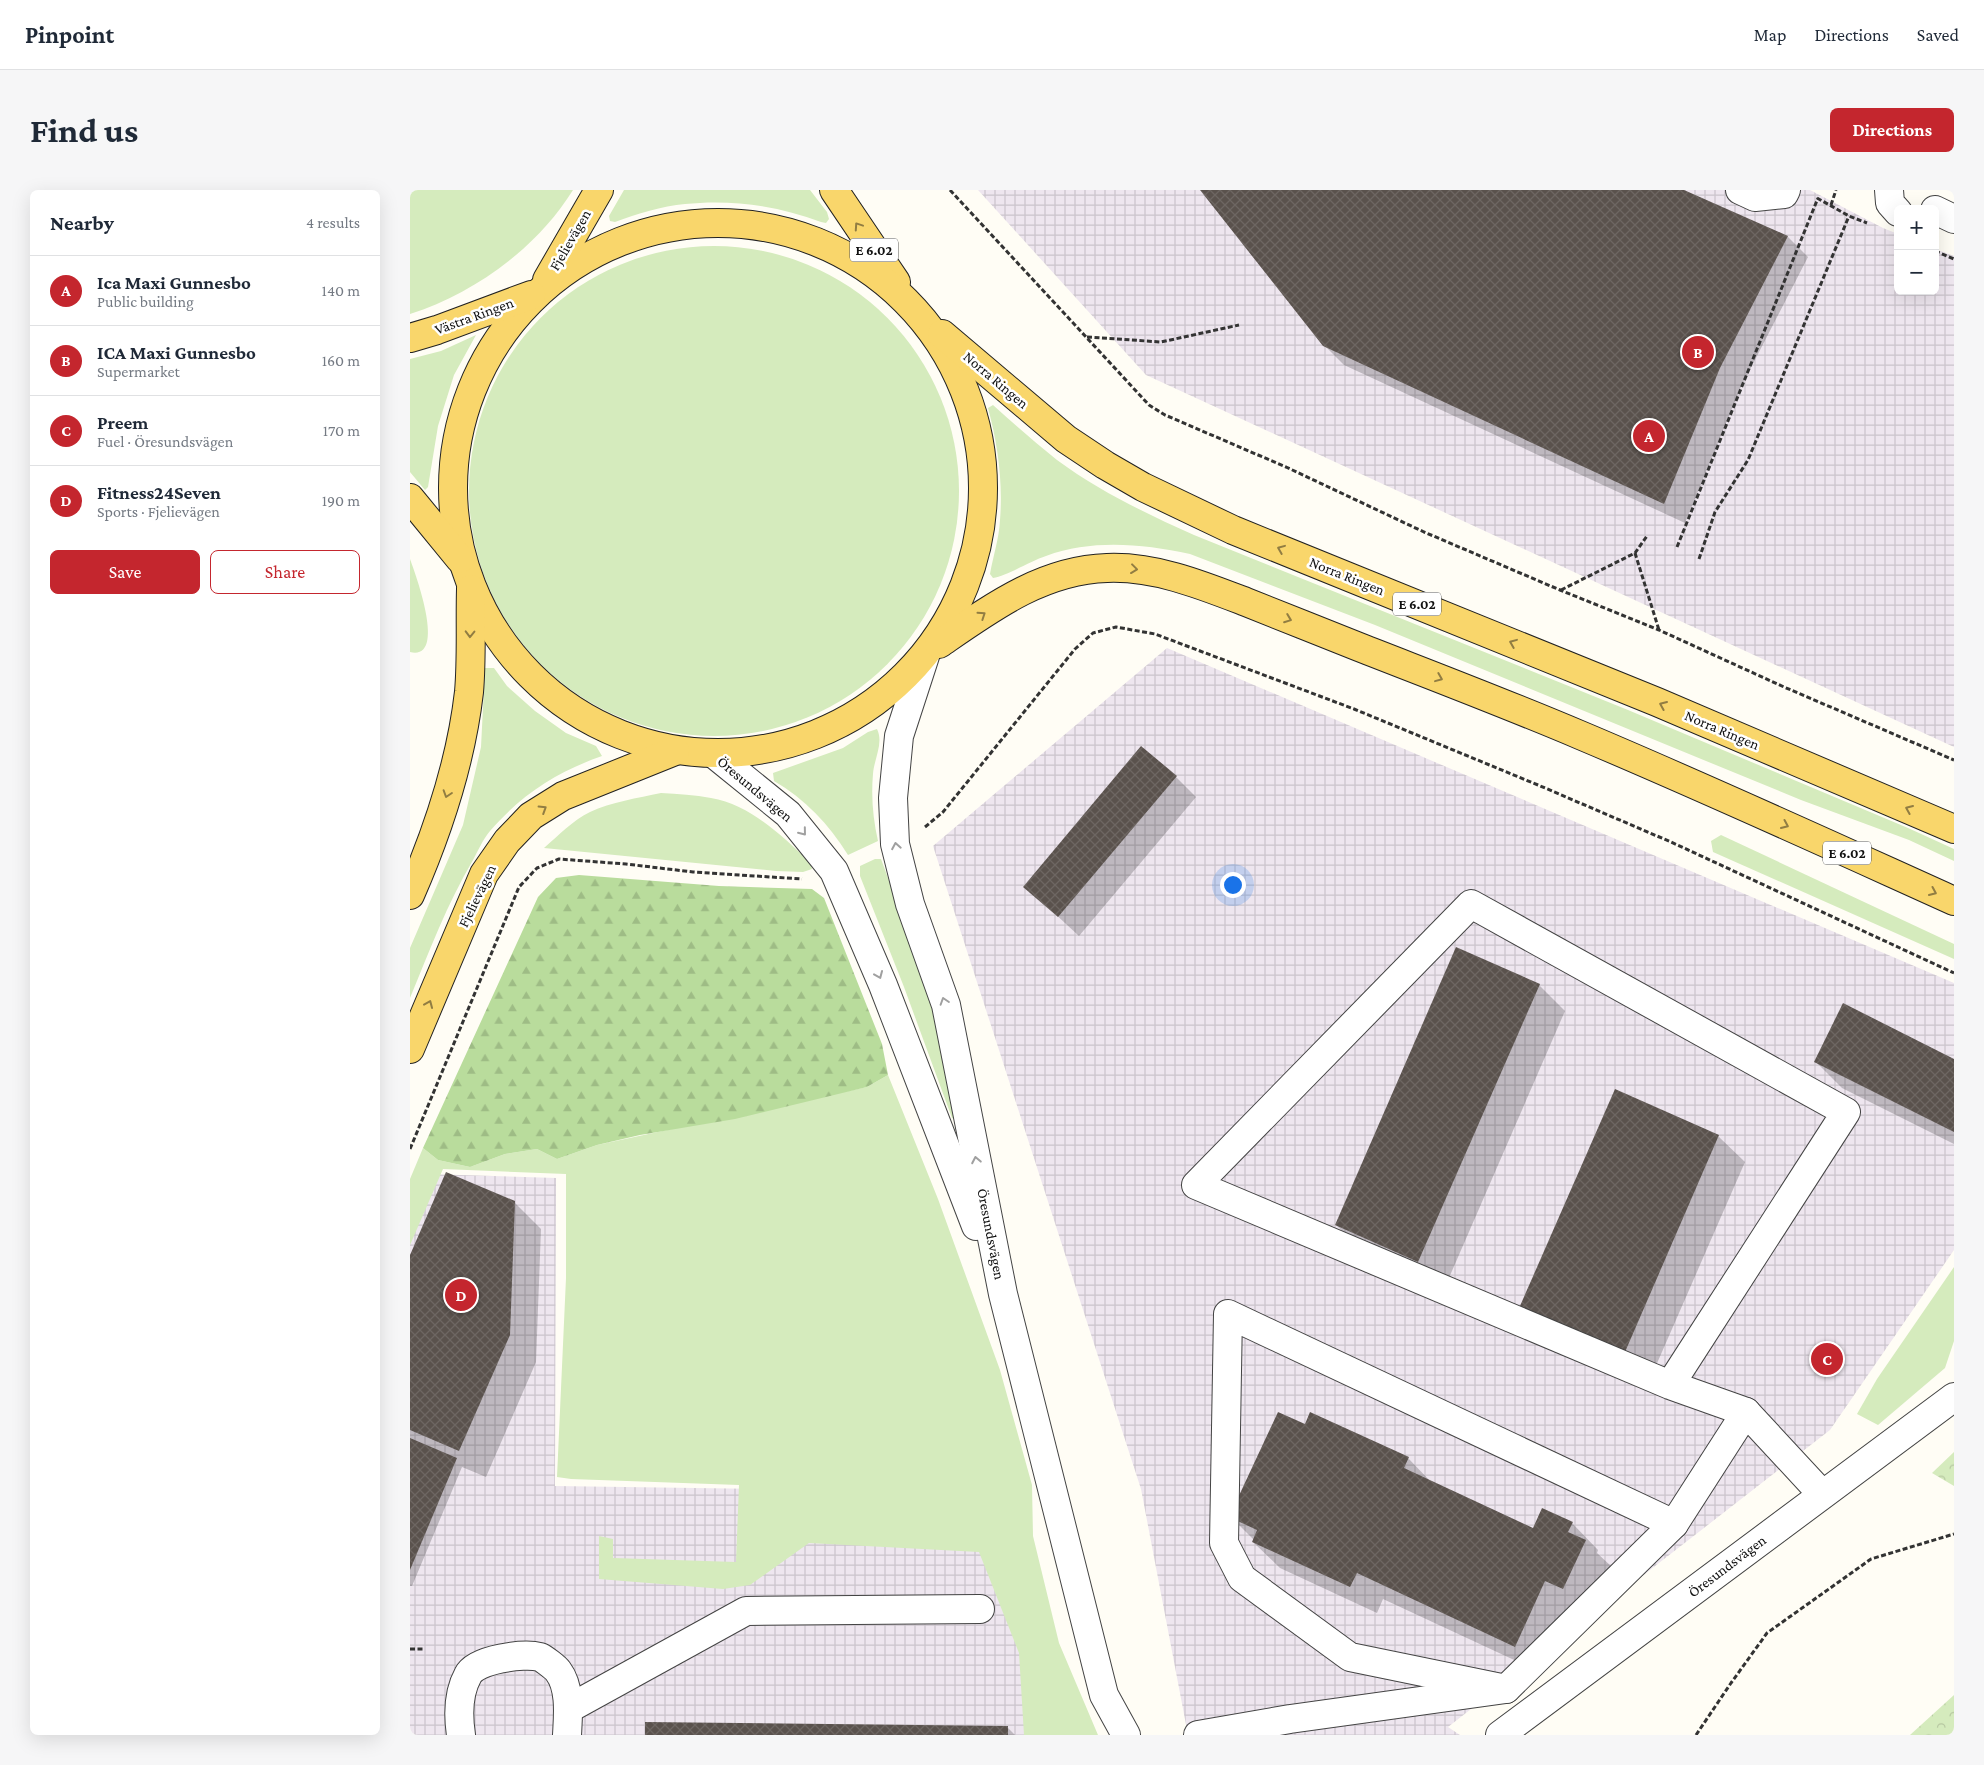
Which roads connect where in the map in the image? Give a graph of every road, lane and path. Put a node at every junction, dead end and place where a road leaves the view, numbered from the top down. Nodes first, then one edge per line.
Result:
1 (599, 190) edge
2 (834, 190) edge
3 (950, 190) edge
4 (1740, 190) edge
5 (1836, 190) edge
6 (1889, 190) edge
7 (1936, 190) edge
8 (1797, 192) edge
9 (1818, 198) junction
10 (1831, 205) junction
11 (1933, 205) edge
12 (1894, 208) edge
13 (1939, 212) edge
14 (1849, 216) junction
15 (1954, 219) edge
16 (1874, 226) dead end
17 (1939, 253) edge
18 (1954, 259) edge
19 (539, 291) junction
20 (917, 312) junction
21 (1239, 325) dead end
22 (1086, 337) junction
23 (410, 338) edge
24 (410, 498) edge
25 (1647, 536) dead end
26 (1677, 547) dead end
27 (1635, 553) junction
28 (1699, 559) dead end
29 (467, 574) junction
30 (1560, 590) junction
31 (1659, 630) junction
32 (926, 654) junction
33 (675, 751) junction
34 (714, 754) junction
35 (1954, 760) edge
36 (1954, 829) edge
37 (895, 844) junction
38 (834, 871) junction
39 (410, 895) edge
40 (1954, 901) edge
41 (1954, 973) edge
42 (410, 1048) edge
43 (410, 1149) edge
44 (1002, 1294) junction
45 (1670, 1385) junction
46 (1954, 1397) edge
47 (1746, 1412) junction
48 (1822, 1494) junction
49 (1674, 1524) junction
50 (1954, 1534) edge
51 (980, 1609) dead end
52 (410, 1649) edge
53 (425, 1649) dead end
54 (1506, 1689) junction
55 (568, 1722) edge
56 (461, 1735) edge
57 (1126, 1735) edge
58 (1198, 1735) edge
59 (1500, 1735) edge
60 (1696, 1735) edge

1 - 19 main road, Fjelievägen
20 -> 2 main road, E 6.02
3 - 22 path
4 - 8 street
5 - 10 path
6 - 12 street
7 - 11 street
8 - 9 path
9 - 10 path
9 - 26 path
10 - 14 path
13 - 15 street
14 - 16 path
14 - 28 path
17 - 18 path
19 - 20 main road
19 - 23 main road, Västra Ringen
19 - 29 main road
20 - 32 main road
36 -> 20 main road, Norra Ringen / E 6.02
21 - 22 path
22 - 30 path
24 - 29 main road
25 - 27 path
27 - 30 path
27 - 31 path
29 - 33 main road
29 -> 39 main road
30 - 31 path
31 - 35 path
32 - 34 main road
32 - 37 street, Öresundsvägen
32 -> 40 main road, E 6.02
33 - 34 main road
42 -> 33 main road, Fjelievägen
34 -> 38 street, Öresundsvägen
37 - 41 path
44 -> 37 street, Öresundsvägen
38 - 43 path
38 -> 44 street, Öresundsvägen
44 - 57 street
45 - 45 street
45 - 47 street
46 - 48 street, Öresundsvägen
47 - 48 street
47 - 49 street
48 - 59 street, Öresundsvägen
49 - 54 street
49 - 54 street
50 - 60 path
51 - 55 street
52 - 53 path
54 - 58 street
55 - 56 street

